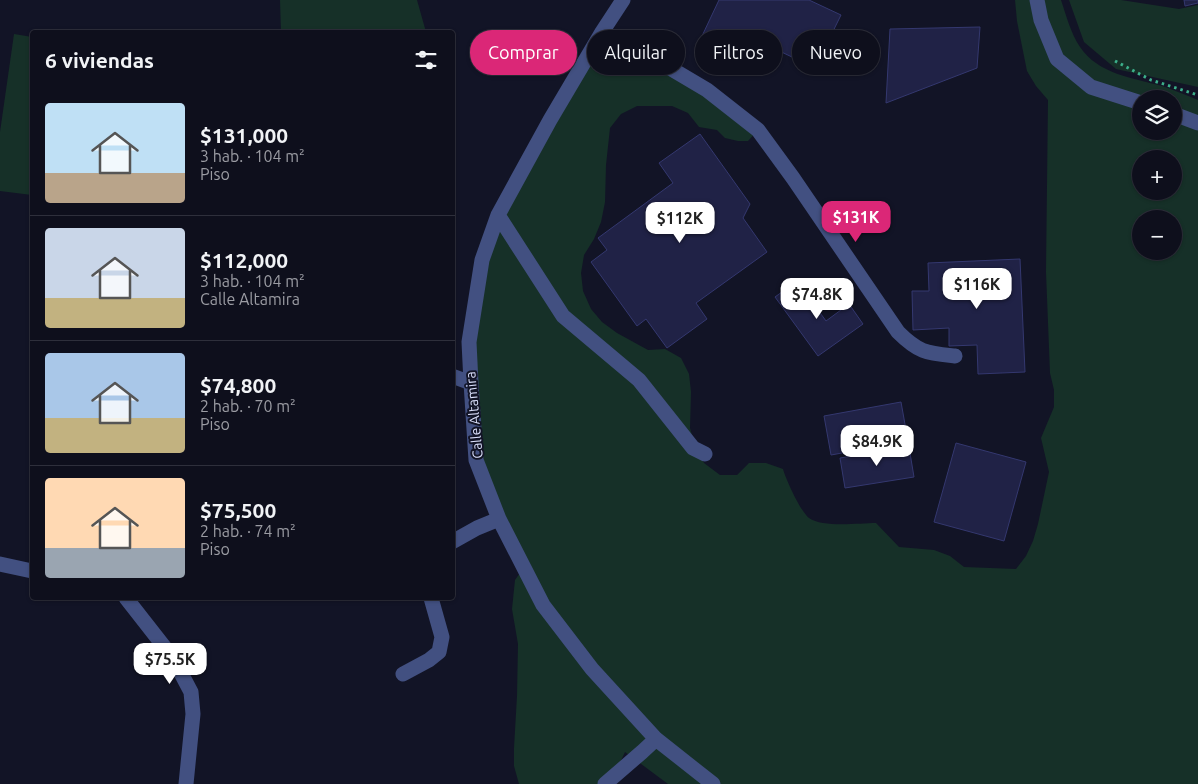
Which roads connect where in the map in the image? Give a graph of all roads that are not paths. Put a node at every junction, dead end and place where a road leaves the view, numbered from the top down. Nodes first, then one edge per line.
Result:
1 (623, 0) edge
2 (1037, 0) edge
3 (603, 30) edge
4 (587, 57) edge
5 (682, 75) edge
6 (1132, 100) edge
7 (1182, 117) edge
8 (1198, 123) edge
9 (498, 215) junction
10 (955, 356) dead end
11 (455, 377) edge
12 (470, 383) junction
13 (705, 454) dead end
14 (499, 519) junction
15 (455, 540) edge
16 (0, 564) edge
17 (30, 571) edge
18 (128, 600) edge
19 (432, 600) edge
20 (403, 674) dead end
21 (656, 738) junction
22 (186, 784) edge
23 (605, 784) edge
24 (713, 784) edge

1 - 3 street, Calle Altamira
2 - 6 street
4 - 9 street, Calle Altamira
5 - 10 street
7 - 8 street
9 - 12 street, Calle Altamira
9 - 13 street
11 - 12 street
12 - 14 street, Calle Altamira
14 - 15 street
14 - 21 street, Calle Altamira
16 - 17 street
18 - 22 street
19 - 20 street
21 - 23 street
21 - 24 street, Calle Altamira

